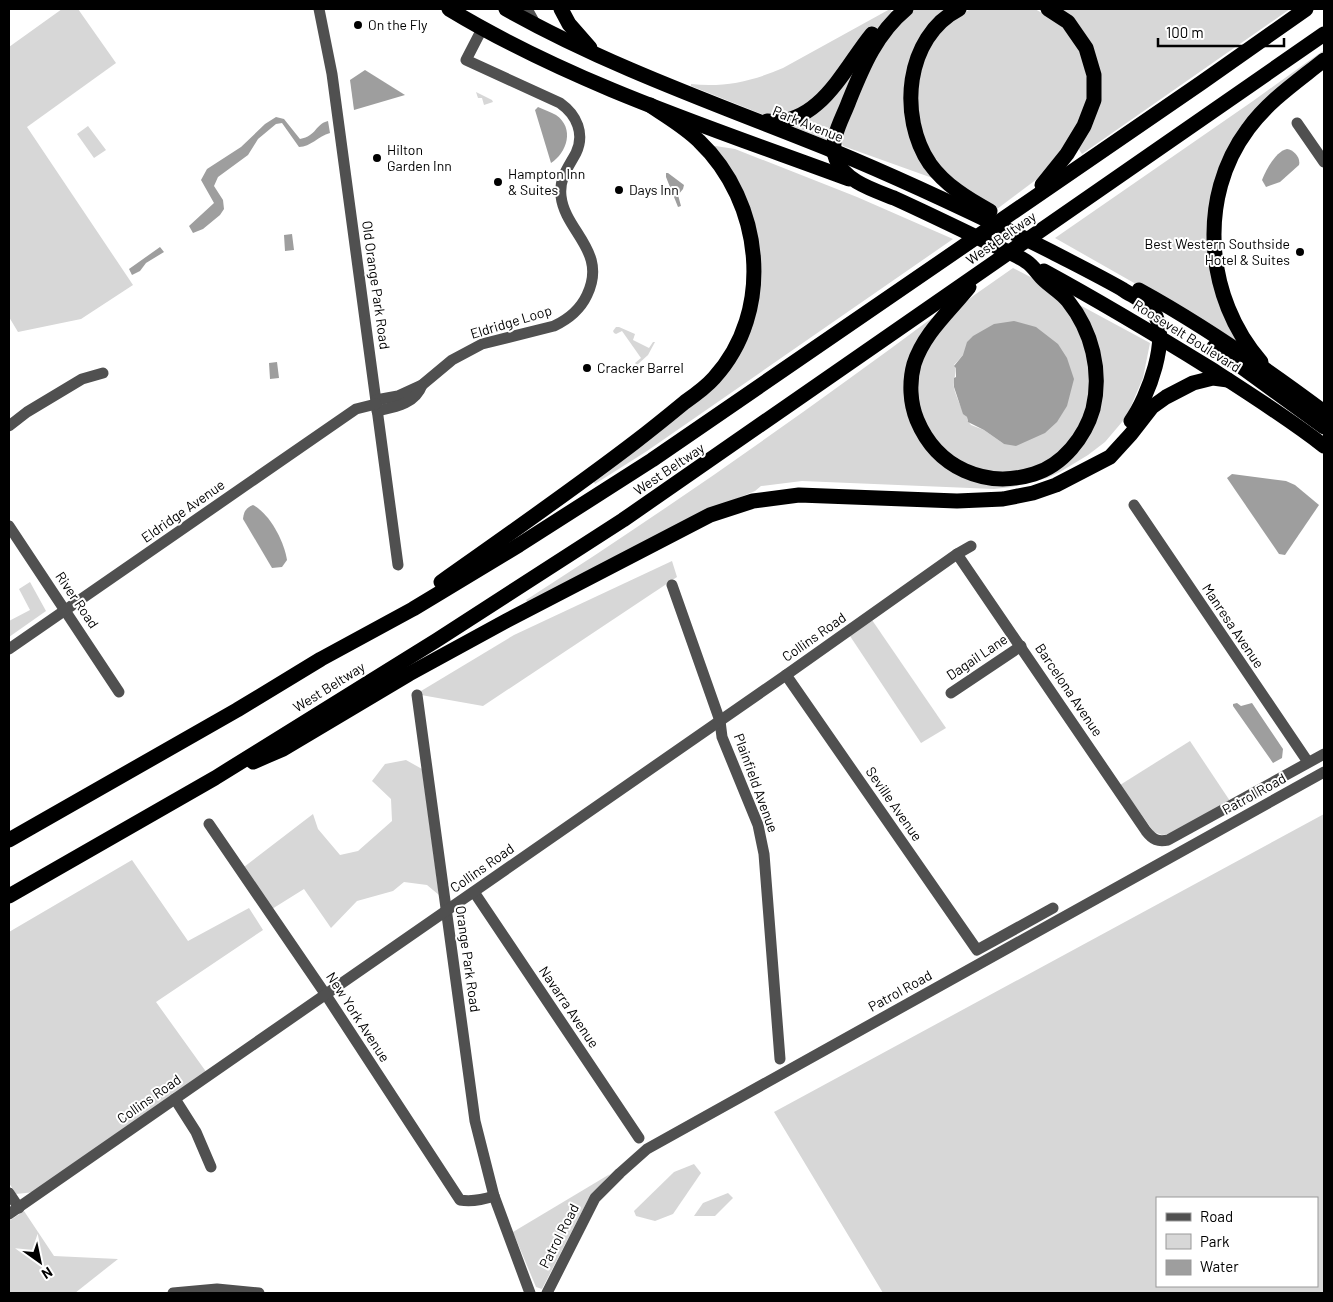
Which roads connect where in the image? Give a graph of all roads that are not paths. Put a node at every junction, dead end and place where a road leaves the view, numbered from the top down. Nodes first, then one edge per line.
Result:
1 (319, 9) edge
2 (449, 9) edge
3 (506, 9) edge
4 (527, 9) edge
5 (561, 9) edge
6 (898, 9) edge
7 (906, 9) edge
8 (959, 9) edge
9 (1048, 9) edge
10 (1306, 9) edge
11 (537, 26) junction
12 (482, 29) junction
13 (1324, 34) edge
14 (528, 51) junction
15 (594, 53) junction
16 (1324, 60) edge
17 (650, 106) junction
18 (755, 120) junction
19 (1297, 123) dead end
20 (834, 151) junction
21 (1324, 162) edge
22 (858, 182) junction
23 (1028, 200) junction
24 (1028, 262) junction
25 (981, 272) junction
26 (1145, 303) junction
27 (1159, 337) junction
28 (103, 372) dead end
29 (1272, 374) junction
30 (1228, 380) junction
31 (376, 405) junction
32 (1324, 412) edge
33 (9, 426) edge
34 (1324, 428) edge
35 (1324, 446) edge
36 (1094, 464) junction
37 (1134, 505) dead end
38 (9, 526) edge
39 (971, 546) dead end
40 (958, 554) junction
41 (398, 565) dead end
42 (672, 585) dead end
43 (65, 610) junction
44 (368, 633) junction
45 (1020, 646) junction
46 (9, 649) edge
47 (786, 675) junction
48 (119, 692) dead end
49 (951, 693) dead end
50 (417, 695) dead end
51 (720, 721) junction
52 (1324, 754) edge
53 (1308, 762) junction
54 (1324, 772) edge
55 (215, 778) junction
56 (209, 824) dead end
57 (9, 840) edge
58 (474, 892) junction
59 (9, 896) edge
60 (1053, 908) dead end
61 (446, 911) junction
62 (326, 994) junction
63 (780, 1059) dead end
64 (175, 1100) junction
65 (639, 1138) dead end
66 (211, 1167) dead end
67 (9, 1193) edge
68 (494, 1196) junction
69 (14, 1211) edge
70 (172, 1293) edge
71 (259, 1293) edge
72 (530, 1293) edge
73 (546, 1293) edge

1 - 31 street, Old Orange Park Road
2 - 12 highway
3 - 11 highway, Park Avenue
4 - 11 street
5 - 15 highway
6 - 18 highway
7 - 20 highway
8 - 29 highway
9 - 23 highway
10 - 23 highway, West Beltway
11 - 14 highway
11 - 15 highway, Park Avenue
12 - 14 highway
12 - 31 street, Eldridge Loop
13 - 25 highway, West Beltway
14 - 17 highway
15 - 18 highway, Park Avenue
16 - 29 highway
17 - 22 highway
17 - 44 highway
18 - 20 highway, Park Avenue
19 - 21 street
20 - 22 highway
20 - 26 highway, Park Avenue
22 - 24 highway, Roosevelt Boulevard
23 - 44 highway, West Beltway
24 - 25 highway
24 - 27 highway, Roosevelt Boulevard
25 - 55 highway, West Beltway
26 - 27 highway
26 - 34 highway, Roosevelt Boulevard
27 - 30 highway, Roosevelt Boulevard
27 - 36 highway
28 - 33 street
29 - 32 highway
30 - 35 highway, Roosevelt Boulevard
30 - 36 highway
31 - 41 street, Old Orange Park Road
31 - 43 street, Eldridge Avenue
36 - 55 highway
37 - 53 street, Manresa Avenue
38 - 43 street, River Road
39 - 40 street, Collins Road
40 - 45 street, Barcelona Avenue
40 - 47 street, Collins Road
42 - 51 street, Plainfield Avenue
43 - 46 street, Eldridge Avenue
43 - 48 street, River Road
44 - 57 highway, West Beltway
45 - 49 street, Dagail Lane
45 - 53 street, Barcelona Avenue
47 - 51 street, Collins Road
47 - 60 street, Seville Avenue
50 - 61 street, Orange Park Road
51 - 58 street, Collins Road
51 - 63 street, Plainfield Avenue
52 - 53 street
54 - 73 street, Patrol Road
55 - 59 highway, West Beltway
56 - 62 street, New York Avenue
58 - 61 street, Collins Road
58 - 65 street, Navarra Avenue
61 - 62 street, Collins Road
61 - 68 street, Orange Park Road
62 - 64 street, Collins Road
62 - 68 street, New York Avenue
64 - 66 street
64 - 69 street, Collins Road
67 - 69 street
68 - 72 street, Orange Park Road
70 - 71 street

